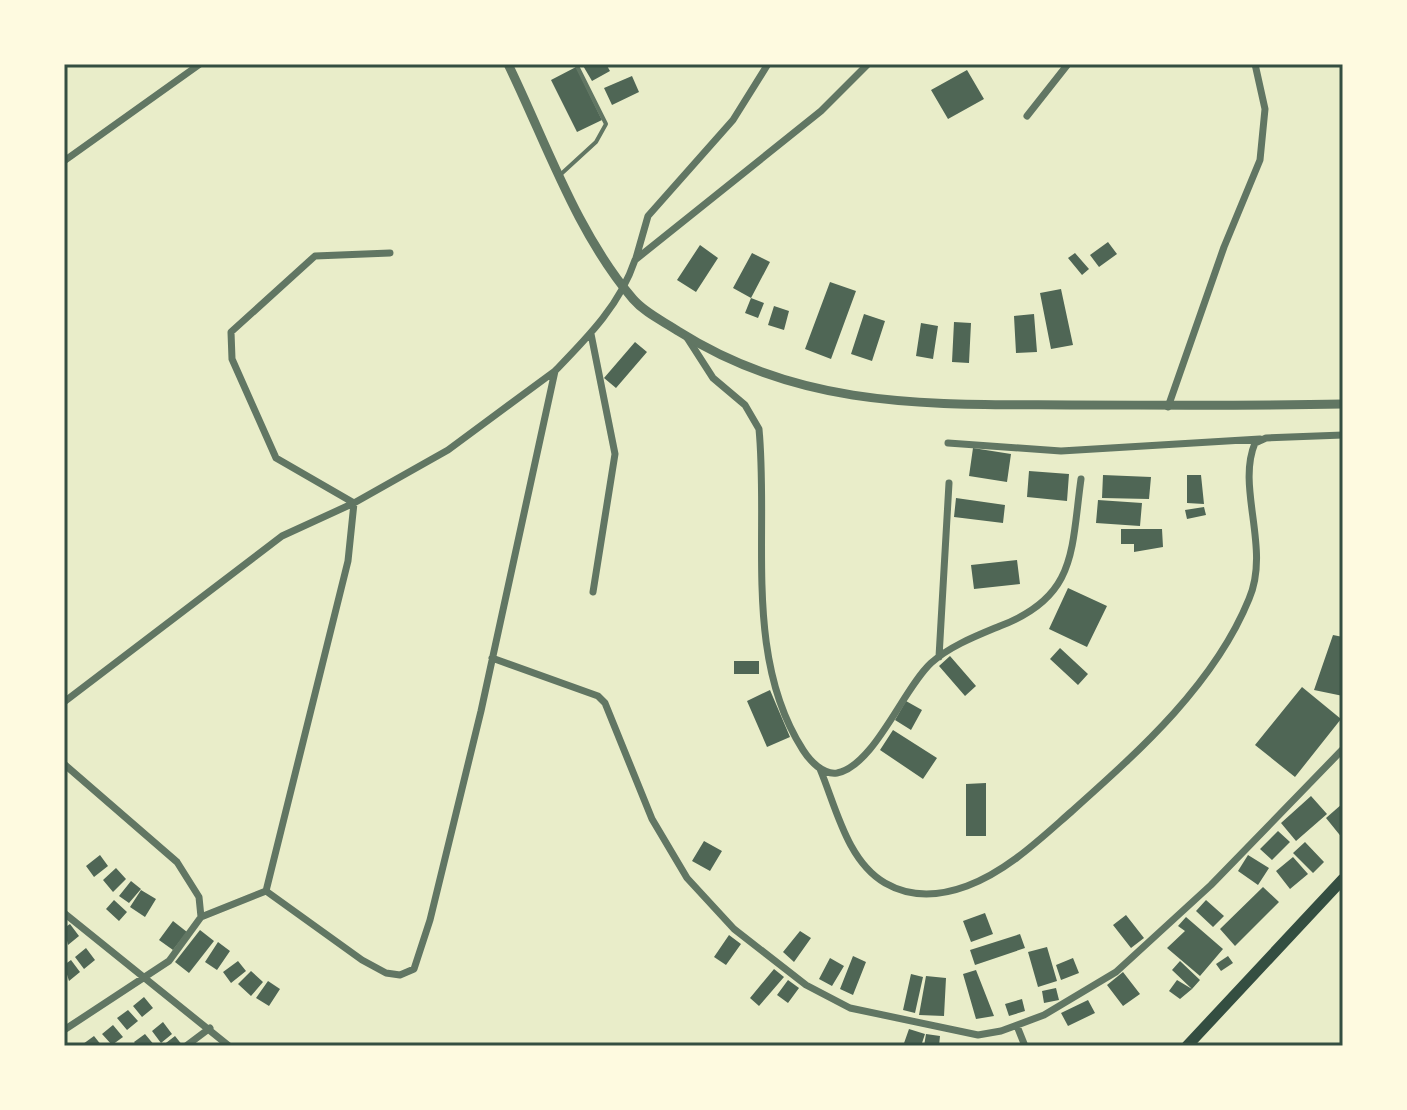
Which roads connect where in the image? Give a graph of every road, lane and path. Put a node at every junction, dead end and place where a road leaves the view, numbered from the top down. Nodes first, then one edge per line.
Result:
1 (200, 64) edge
2 (508, 64) edge
3 (576, 64) edge
4 (768, 64) edge
5 (868, 64) edge
6 (1068, 64) edge
7 (1257, 65) edge
8 (1027, 116) dead end
9 (64, 161) edge
10 (560, 175) junction
11 (390, 253) dead end
12 (635, 260) junction
13 (625, 288) junction
14 (591, 334) junction
15 (686, 336) junction
16 (555, 371) junction
17 (1343, 404) edge
18 (1168, 408) junction
19 (1343, 435) edge
20 (1262, 439) junction
21 (948, 443) dead end
22 (1081, 479) dead end
23 (949, 483) dead end
24 (354, 503) junction
25 (593, 592) dead end
26 (939, 657) junction
27 (492, 658) junction
28 (64, 702) edge
29 (1343, 749) edge
30 (64, 764) edge
31 (820, 769) junction
32 (1343, 879) edge
33 (266, 891) junction
34 (64, 913) edge
35 (201, 917) junction
36 (144, 979) junction
37 (1017, 1026) junction
38 (210, 1028) junction
39 (64, 1030) edge
40 (186, 1046) edge
41 (229, 1046) edge
42 (1025, 1046) edge
43 (1187, 1046) edge

1 - 9 street
2 - 10 street
3 - 10 lane
4 - 12 street
5 - 12 street
6 - 8 street
7 - 18 street
10 - 13 street
11 - 24 street
12 - 13 street
13 - 14 street
13 - 15 street
14 - 16 street
14 - 25 street
15 - 18 street
15 - 31 street
16 - 24 street
16 - 27 street
17 - 18 street
19 - 20 street
20 - 21 street
20 - 31 street
22 - 26 street
23 - 26 street
24 - 28 street
24 - 33 street
26 - 31 street
27 - 33 street
27 - 37 street
29 - 37 street
30 - 35 street
32 - 43 main road
33 - 35 street
34 - 36 street
35 - 36 street
36 - 38 street
36 - 39 street
37 - 42 street
38 - 40 street
38 - 41 street

